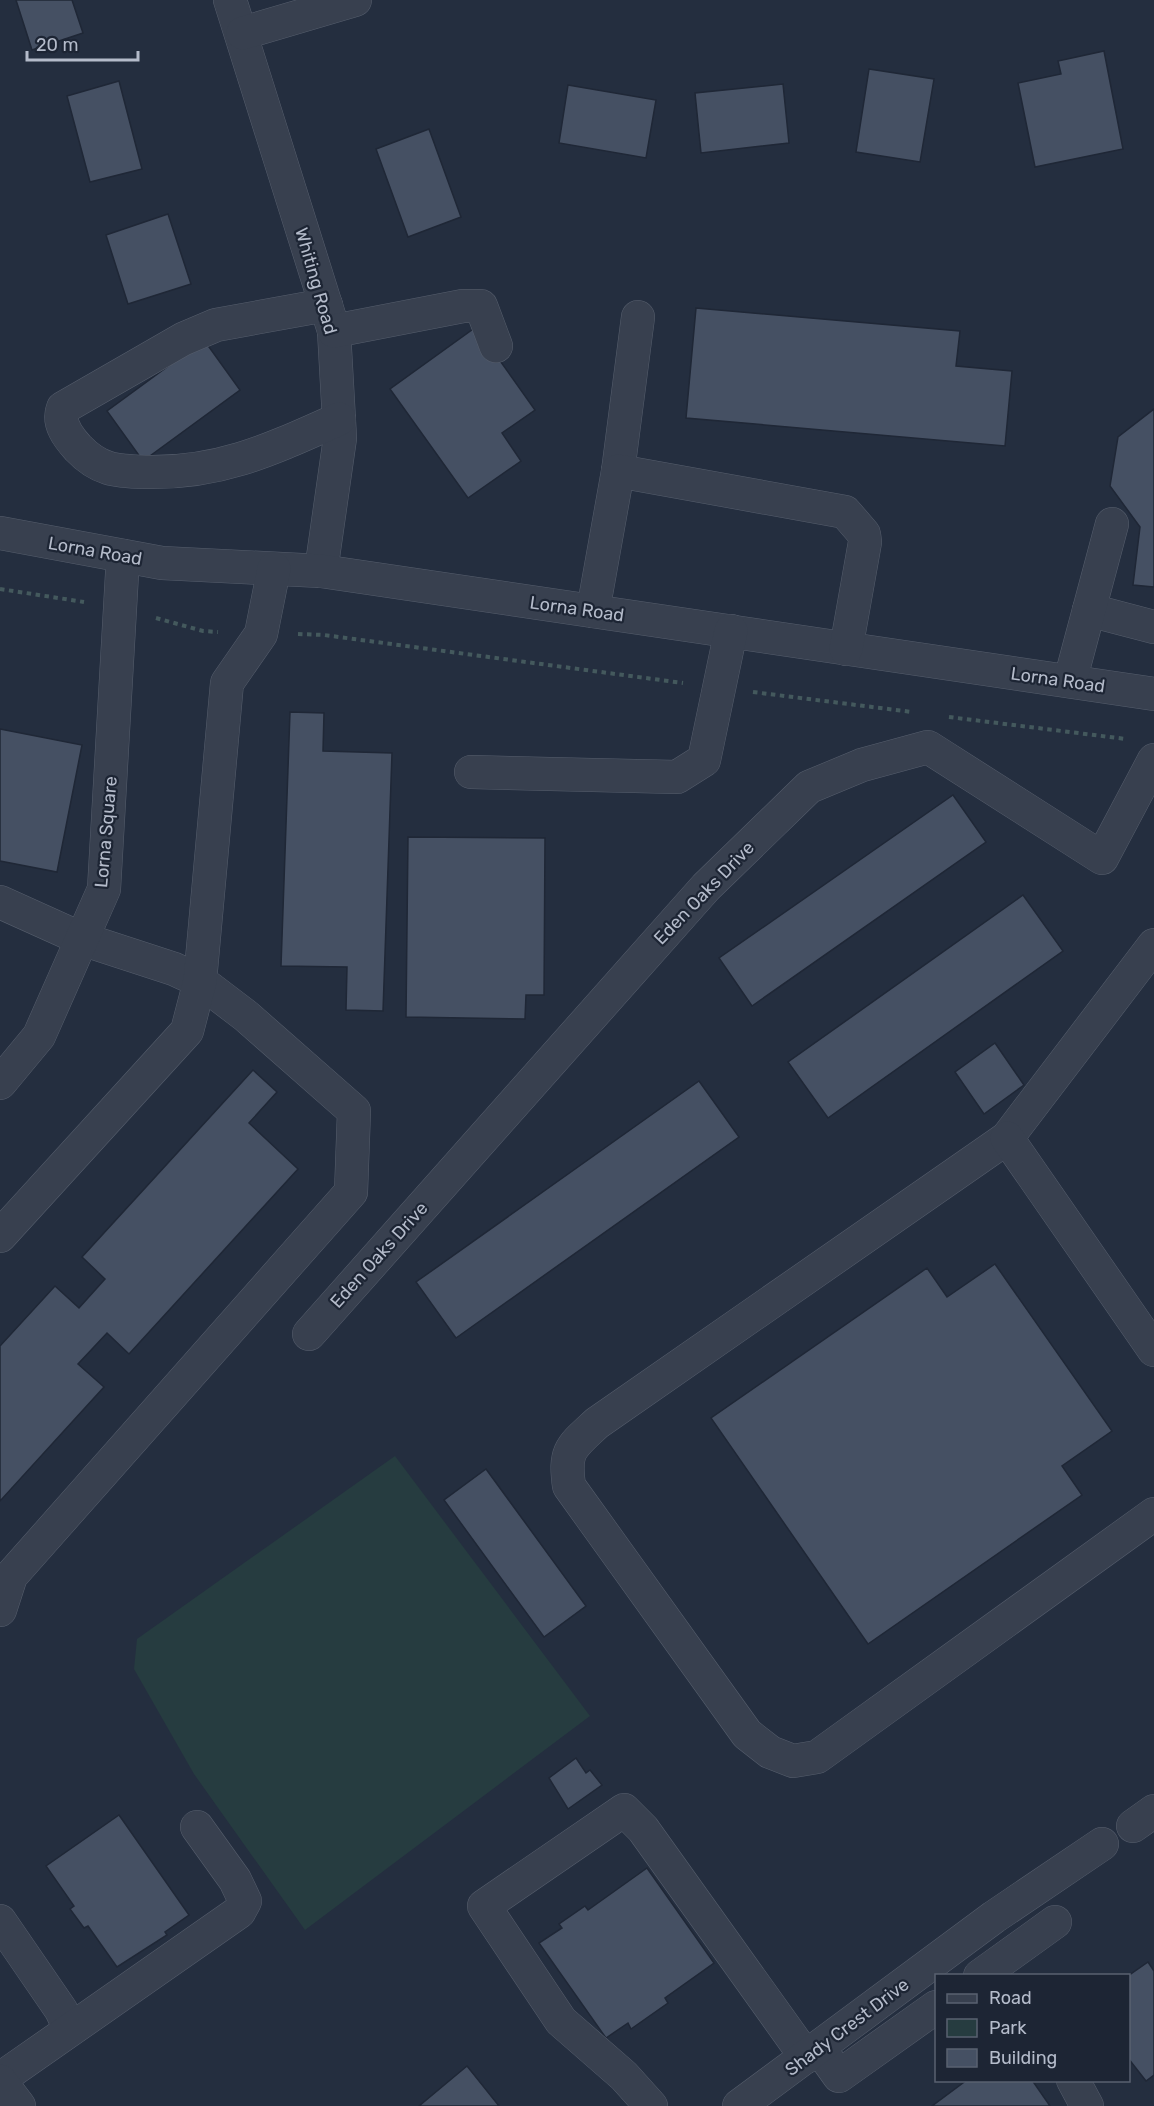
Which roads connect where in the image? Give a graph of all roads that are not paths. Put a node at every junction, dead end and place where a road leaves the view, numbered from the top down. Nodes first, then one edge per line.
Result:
1 (230, 0) edge
2 (355, 0) edge
3 (243, 33) junction
4 (638, 317) dead end
5 (330, 318) junction
6 (496, 346) dead end
7 (339, 419) junction
8 (618, 471) junction
9 (1112, 524) dead end
10 (0, 533) edge
11 (123, 555) junction
12 (274, 569) junction
13 (321, 571) junction
14 (1089, 610) junction
15 (593, 611) junction
16 (1154, 627) edge
17 (731, 631) junction
18 (846, 649) junction
19 (1070, 681) junction
20 (1154, 694) edge
21 (1142, 750) edge
22 (471, 772) dead end
23 (0, 902) edge
24 (82, 939) junction
25 (1154, 945) edge
26 (200, 981) junction
27 (0, 1083) edge
28 (1007, 1138) junction
29 (0, 1236) edge
30 (309, 1334) dead end
31 (1154, 1350) edge
32 (1154, 1514) edge
33 (0, 1610) edge
34 (197, 1827) dead end
35 (1102, 1844) dead end
36 (0, 1922) edge
37 (1055, 1922) dead end
38 (983, 1974) edge
39 (935, 2008) edge
40 (70, 2029) junction
41 (813, 2053) junction
42 (0, 2080) edge
43 (1074, 2082) edge
44 (776, 2096) edge
45 (19, 2106) edge
46 (651, 2106) edge
47 (739, 2106) edge
48 (1088, 2106) edge

1 - 3 street, Whiting Road
2 - 3 street
3 - 5 street, Whiting Road
4 - 8 street
5 - 6 street
5 - 7 street, Whiting Road
5 - 7 street
7 - 13 street, Whiting Road
8 - 15 street
8 - 18 street
9 - 14 street
10 - 11 street, Lorna Road
11 - 12 street, Lorna Road
11 - 24 street, Lorna Square
12 - 13 street, Lorna Road
12 - 26 street
13 - 15 street, Lorna Road
14 - 16 street
14 - 19 street
15 - 17 street, Lorna Road
17 - 18 street, Lorna Road
17 - 22 street
18 - 19 street, Lorna Road
19 - 20 street, Lorna Road
21 - 30 street, Eden Oaks Drive
23 - 24 street
24 - 26 street
24 - 27 street, Lorna Square
25 - 28 street
26 - 29 street
26 - 33 street
28 - 31 street
28 - 32 street
34 - 40 street
35 - 41 street, Shady Crest Drive
36 - 40 street
37 - 38 street
39 - 41 street
40 - 42 street
41 - 44 street, Shady Crest Drive
41 - 46 street
42 - 45 street
43 - 48 street
44 - 47 street, Shady Crest Drive

